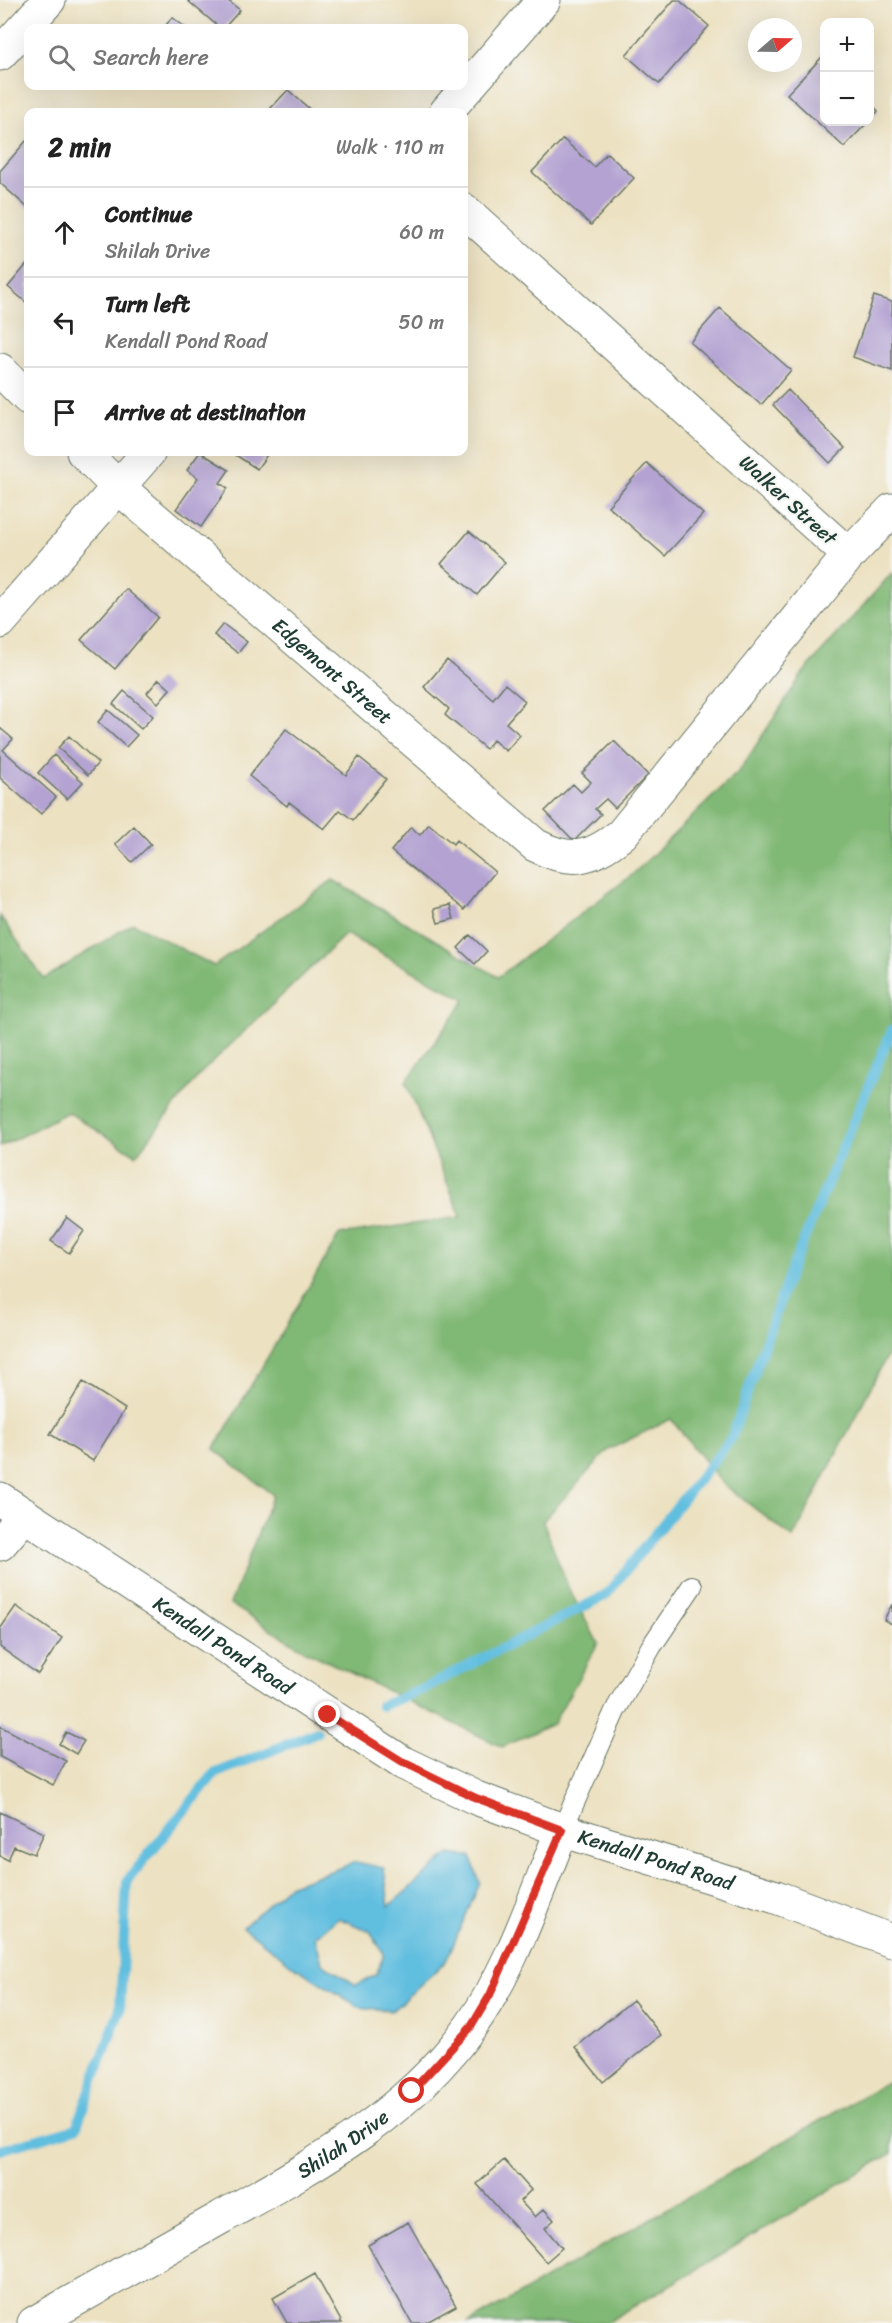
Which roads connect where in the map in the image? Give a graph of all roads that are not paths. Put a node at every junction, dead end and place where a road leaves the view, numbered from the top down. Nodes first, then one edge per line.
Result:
1 (49, 0) edge
2 (544, 0) edge
3 (27, 24) edge
4 (24, 28) edge
5 (0, 54) edge
6 (468, 87) edge
7 (465, 90) edge
8 (450, 108) edge
9 (468, 214) edge
10 (0, 370) edge
11 (24, 394) edge
12 (87, 456) edge
13 (145, 456) edge
14 (118, 487) junction
15 (892, 510) edge
16 (849, 555) junction
17 (0, 621) edge
18 (598, 852) joint
19 (13, 1507) edge
20 (0, 1544) edge
21 (692, 1586) dead end
22 (562, 1830) junction
23 (889, 1933) edge
24 (34, 2323) edge

1 - 3 street
2 - 6 street
4 - 5 street
7 - 8 street
9 - 16 street, Walker Street
10 - 11 street
12 - 14 street, Edgemont Street
13 - 14 street
14 - 17 street
14 - 18 street, Edgemont Street
15 - 16 street
16 - 18 street, Walker Street
19 - 20 street
19 - 22 street, Kendall Pond Road
21 - 22 lane
22 - 23 street, Kendall Pond Road
22 - 24 street, Shilah Drive

